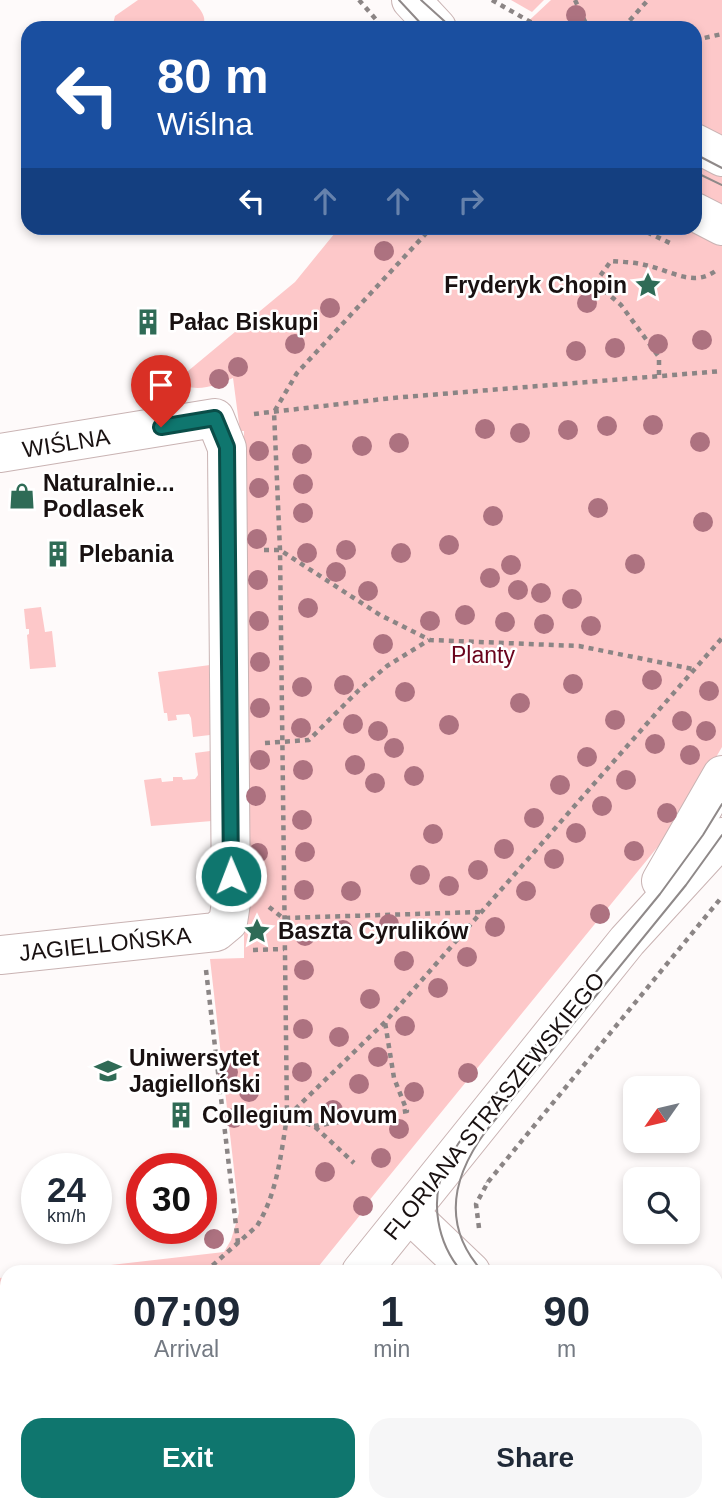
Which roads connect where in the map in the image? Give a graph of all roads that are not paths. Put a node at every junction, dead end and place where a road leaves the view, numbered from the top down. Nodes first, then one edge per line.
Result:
1 (702, 147) edge
2 (722, 157) edge
3 (702, 216) edge
4 (722, 226) edge
5 (0, 453) edge
6 (722, 775) edge
7 (722, 837) edge
8 (247, 903) joint
9 (627, 940) junction
10 (0, 955) edge
11 (409, 1213) junction
12 (367, 1265) edge
13 (464, 1265) edge

1 - 2 street
3 - 4 street
5 - 8 street, WIŚLNA
6 - 9 street, FLORIANA STRASZEWSKIEGO
7 - 9 street, FLORIANA STRASZEWSKIEGO
8 - 10 street, JAGIELLOŃSKA
9 - 11 street, FLORIANA STRASZEWSKIEGO
11 - 12 street, FLORIANA STRASZEWSKIEGO
11 - 13 street

